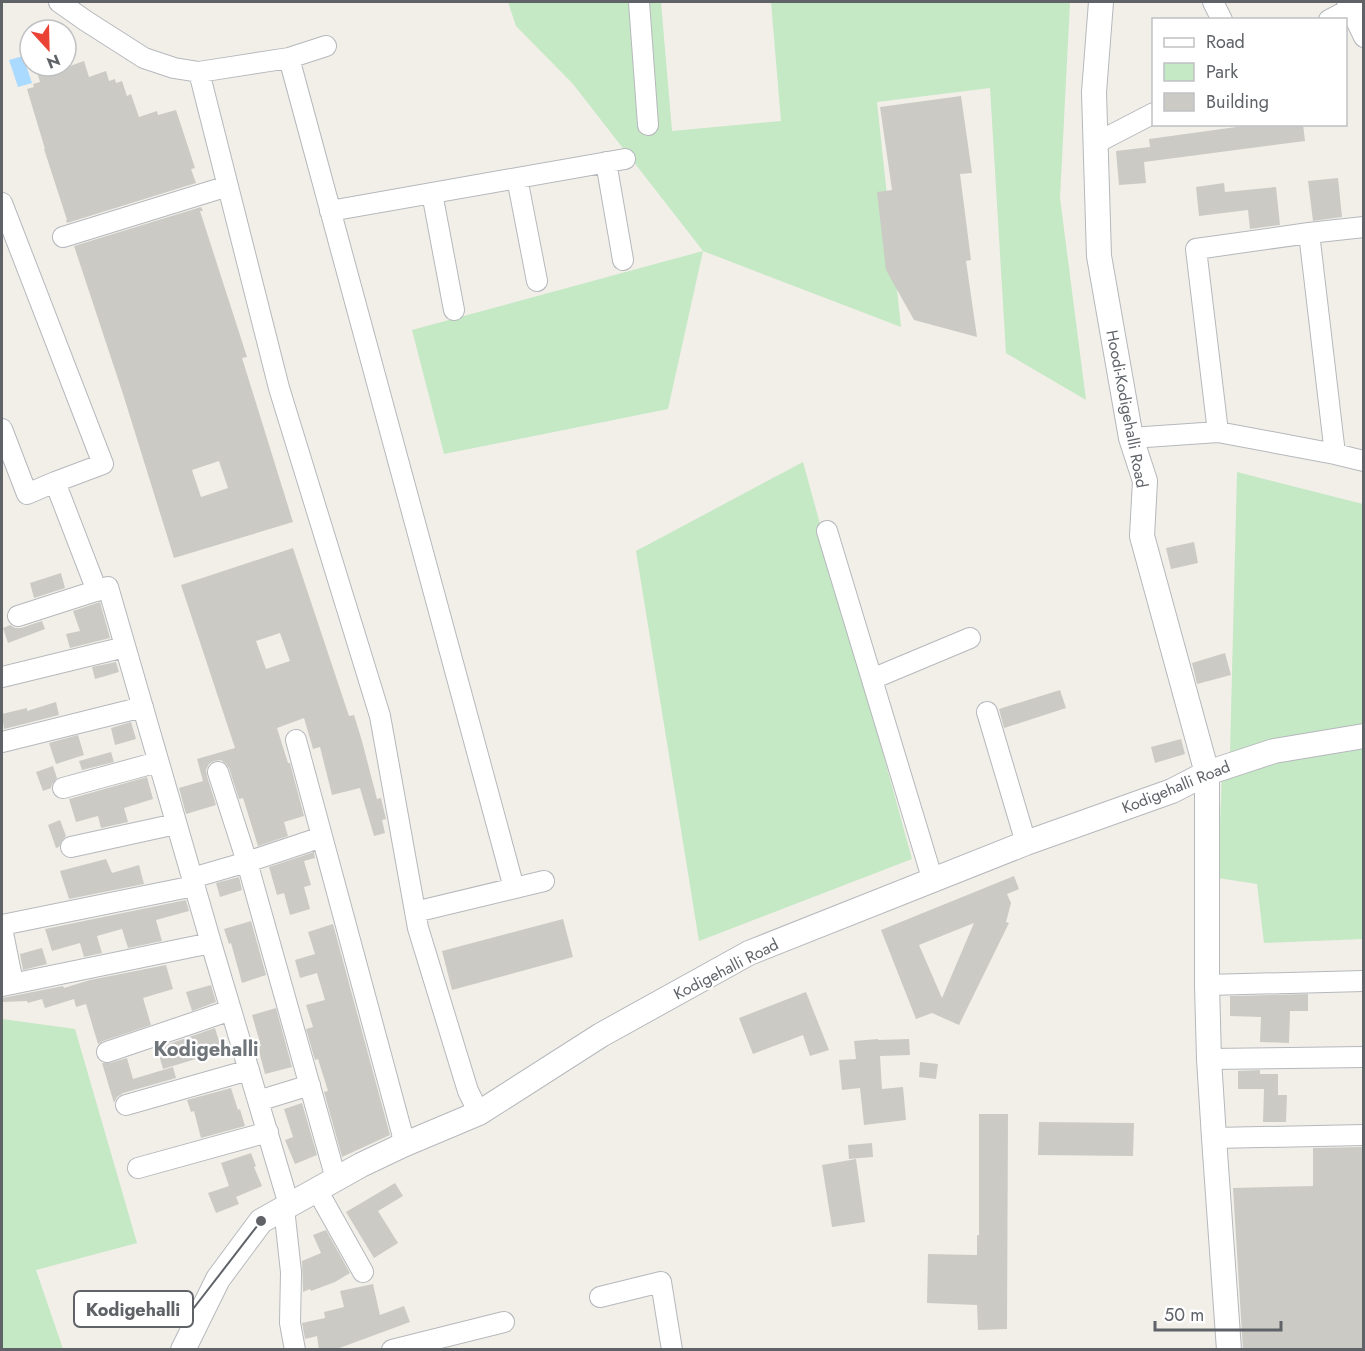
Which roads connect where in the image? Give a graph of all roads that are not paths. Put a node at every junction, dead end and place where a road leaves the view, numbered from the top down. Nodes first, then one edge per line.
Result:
1 (59, 2) edge
2 (639, 2) edge
3 (1101, 2) edge
4 (1213, 2) edge
5 (1353, 4) edge
6 (1221, 18) edge
7 (1332, 18) edge
8 (1364, 37) edge
9 (326, 46) dead end
10 (289, 58) junction
11 (199, 72) junction
12 (1152, 114) edge
13 (648, 125) dead end
14 (1096, 143) junction
15 (517, 178) junction
16 (228, 186) junction
17 (432, 193) junction
18 (2, 203) edge
19 (330, 211) junction
20 (1364, 227) edge
21 (1309, 233) junction
22 (63, 237) dead end
23 (623, 260) dead end
24 (537, 281) dead end
25 (454, 310) dead end
26 (2, 429) edge
27 (1218, 432) junction
28 (1131, 438) junction
29 (1335, 454) junction
30 (1364, 461) edge
31 (55, 482) junction
32 (827, 531) dead end
33 (97, 591) junction
34 (18, 616) dead end
35 (970, 638) dead end
36 (125, 646) junction
37 (2, 677) edge
38 (872, 679) junction
39 (143, 707) junction
40 (987, 712) dead end
41 (1364, 736) edge
42 (296, 740) dead end
43 (2, 742) edge
44 (158, 762) junction
45 (218, 772) dead end
46 (1207, 773) junction
47 (63, 788) dead end
48 (176, 824) junction
49 (322, 837) junction
50 (1026, 843) junction
51 (71, 847) dead end
52 (247, 862) junction
53 (544, 881) dead end
54 (933, 881) junction
55 (193, 882) junction
56 (514, 888) junction
57 (415, 912) junction
58 (2, 926) edge
59 (211, 943) junction
60 (1364, 981) edge
61 (7, 984) edge
62 (1207, 985) junction
63 (231, 1010) junction
64 (107, 1052) dead end
65 (1364, 1057) edge
66 (1209, 1059) junction
67 (249, 1070) junction
68 (310, 1085) junction
69 (258, 1101) junction
70 (126, 1105) dead end
71 (479, 1113) junction
72 (267, 1132) junction
73 (1364, 1135) edge
74 (1214, 1138) junction
75 (403, 1145) junction
76 (138, 1168) dead end
77 (326, 1185) junction
78 (286, 1207) junction
79 (363, 1272) dead end
80 (600, 1297) dead end
81 (504, 1322) dead end
82 (183, 1350) edge
83 (296, 1350) edge
84 (392, 1350) edge
85 (672, 1350) edge
86 (1229, 1350) edge

1 - 11 street
2 - 13 street
3 - 14 street, Hoodi-Kodigehalli Road
4 - 6 street
5 - 7 street
5 - 8 street
9 - 10 street
10 - 11 street
10 - 19 street
11 - 16 street
12 - 14 street
14 - 28 street, Hoodi-Kodigehalli Road
15 - 17 street
15 - 23 street
15 - 24 street
16 - 22 street
16 - 57 street
17 - 19 street
17 - 25 street
18 - 31 street
19 - 56 street
20 - 21 street
21 - 27 street
21 - 29 street
26 - 31 street
27 - 28 street
27 - 29 street
28 - 46 street, Hoodi-Kodigehalli Road
29 - 30 street
31 - 33 street
32 - 38 street
33 - 34 street
33 - 36 street
35 - 38 street
36 - 37 street
36 - 39 street
38 - 54 street
39 - 43 street
39 - 44 street
40 - 50 street
41 - 46 street, Kodigehalli Road
42 - 49 street
44 - 47 street
44 - 48 street
45 - 52 street
46 - 50 street, Kodigehalli Road
46 - 62 street, Hoodi-Kodigehalli Road
48 - 51 street
48 - 55 street
49 - 52 street
49 - 75 street
50 - 54 street, Kodigehalli Road
52 - 55 street
52 - 68 street
53 - 56 street
54 - 71 street, Kodigehalli Road
55 - 58 street
55 - 59 street
56 - 57 street
57 - 71 street
58 - 61 street
59 - 61 street
59 - 63 street
60 - 62 street
62 - 66 street, Hoodi-Kodigehalli Road
63 - 64 street
63 - 67 street
65 - 66 street
66 - 74 street, Hoodi-Kodigehalli Road
67 - 69 street
67 - 70 street
68 - 69 street
68 - 77 street
69 - 72 street
71 - 75 street, Kodigehalli Road
72 - 76 street
72 - 78 street
73 - 74 street
74 - 86 street, Hoodi-Kodigehalli Road
75 - 77 street, Kodigehalli Road
77 - 78 street, Kodigehalli Road
77 - 79 street
78 - 82 street, Kodigehalli Road
78 - 83 street
80 - 85 street
81 - 84 street

